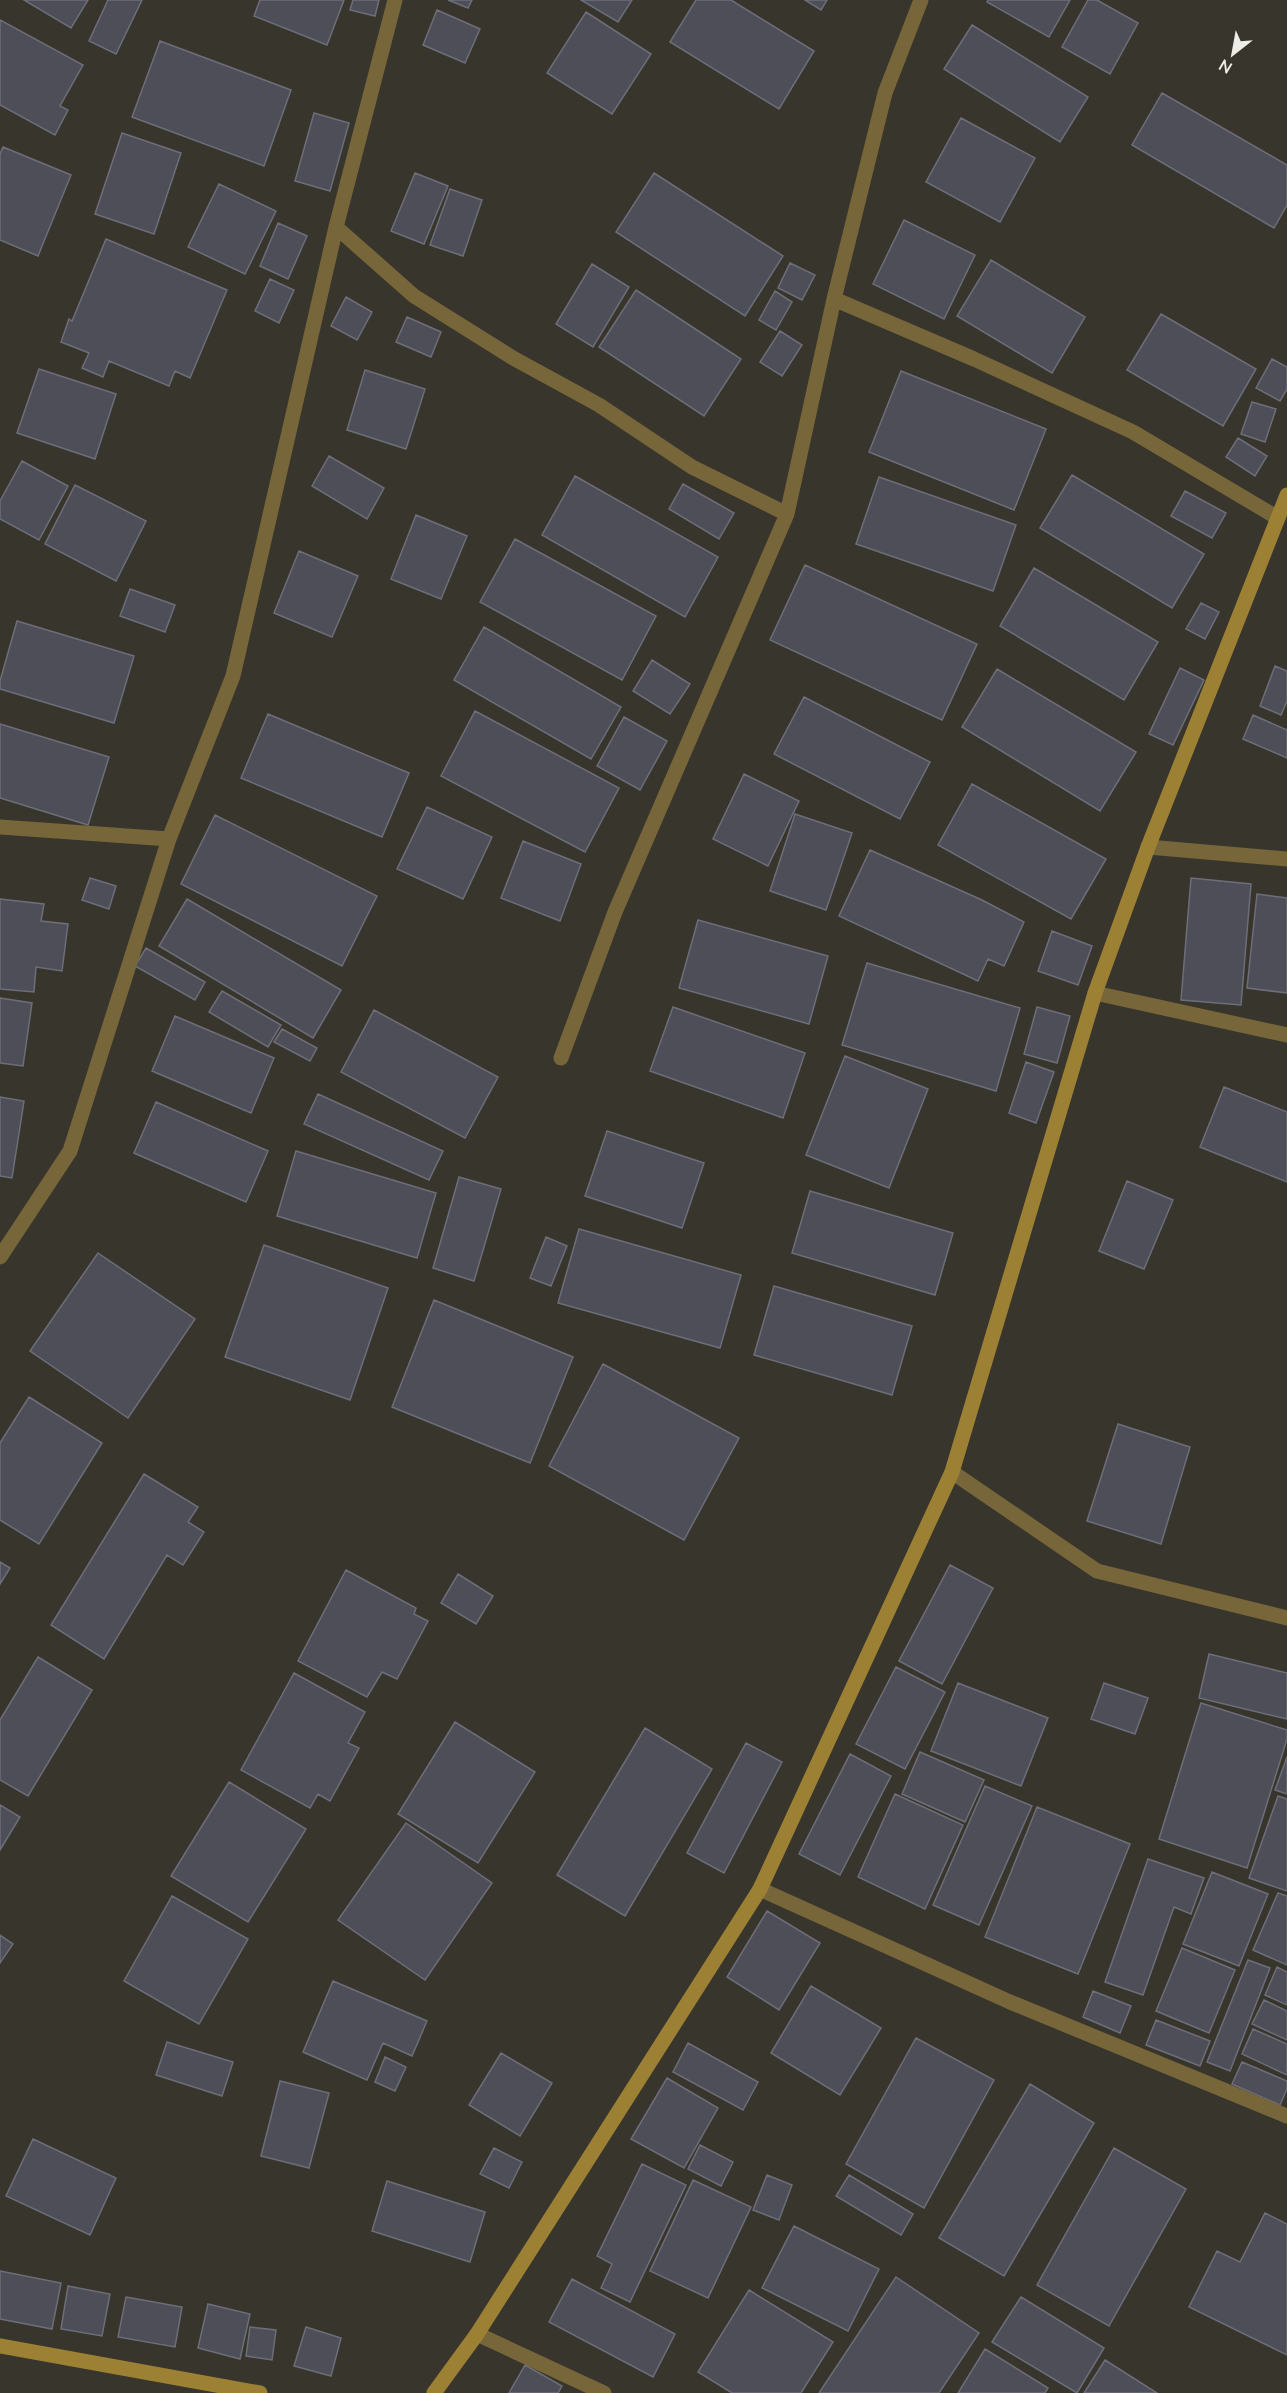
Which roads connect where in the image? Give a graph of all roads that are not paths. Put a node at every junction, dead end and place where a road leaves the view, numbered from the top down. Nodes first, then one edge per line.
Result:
1 (395, 0) edge
2 (921, 0) edge
3 (336, 227) junction
4 (834, 299) junction
5 (1287, 495) edge
6 (787, 514) junction
7 (1278, 519) junction
8 (0, 827) edge
9 (169, 839) junction
10 (1149, 847) junction
11 (1287, 859) edge
12 (1095, 993) junction
13 (1287, 1035) edge
14 (561, 1058) dead end
15 (0, 1257) edge
16 (952, 1472) junction
17 (1287, 1618) edge
18 (760, 1890) junction
19 (1287, 2116) edge
20 (477, 2334) junction
21 (0, 2346) edge
22 (260, 2393) edge
23 (434, 2393) edge
24 (604, 2393) edge

1 - 3 street
2 - 4 street
3 - 6 street
3 - 9 street
4 - 6 street
4 - 7 street
5 - 7 street
6 - 14 street
7 - 10 street
8 - 9 street
9 - 15 street
10 - 11 street
10 - 12 street
12 - 13 street
12 - 16 street
16 - 17 street
16 - 18 street
18 - 19 street
18 - 20 street
20 - 23 street
20 - 24 street
21 - 22 street

